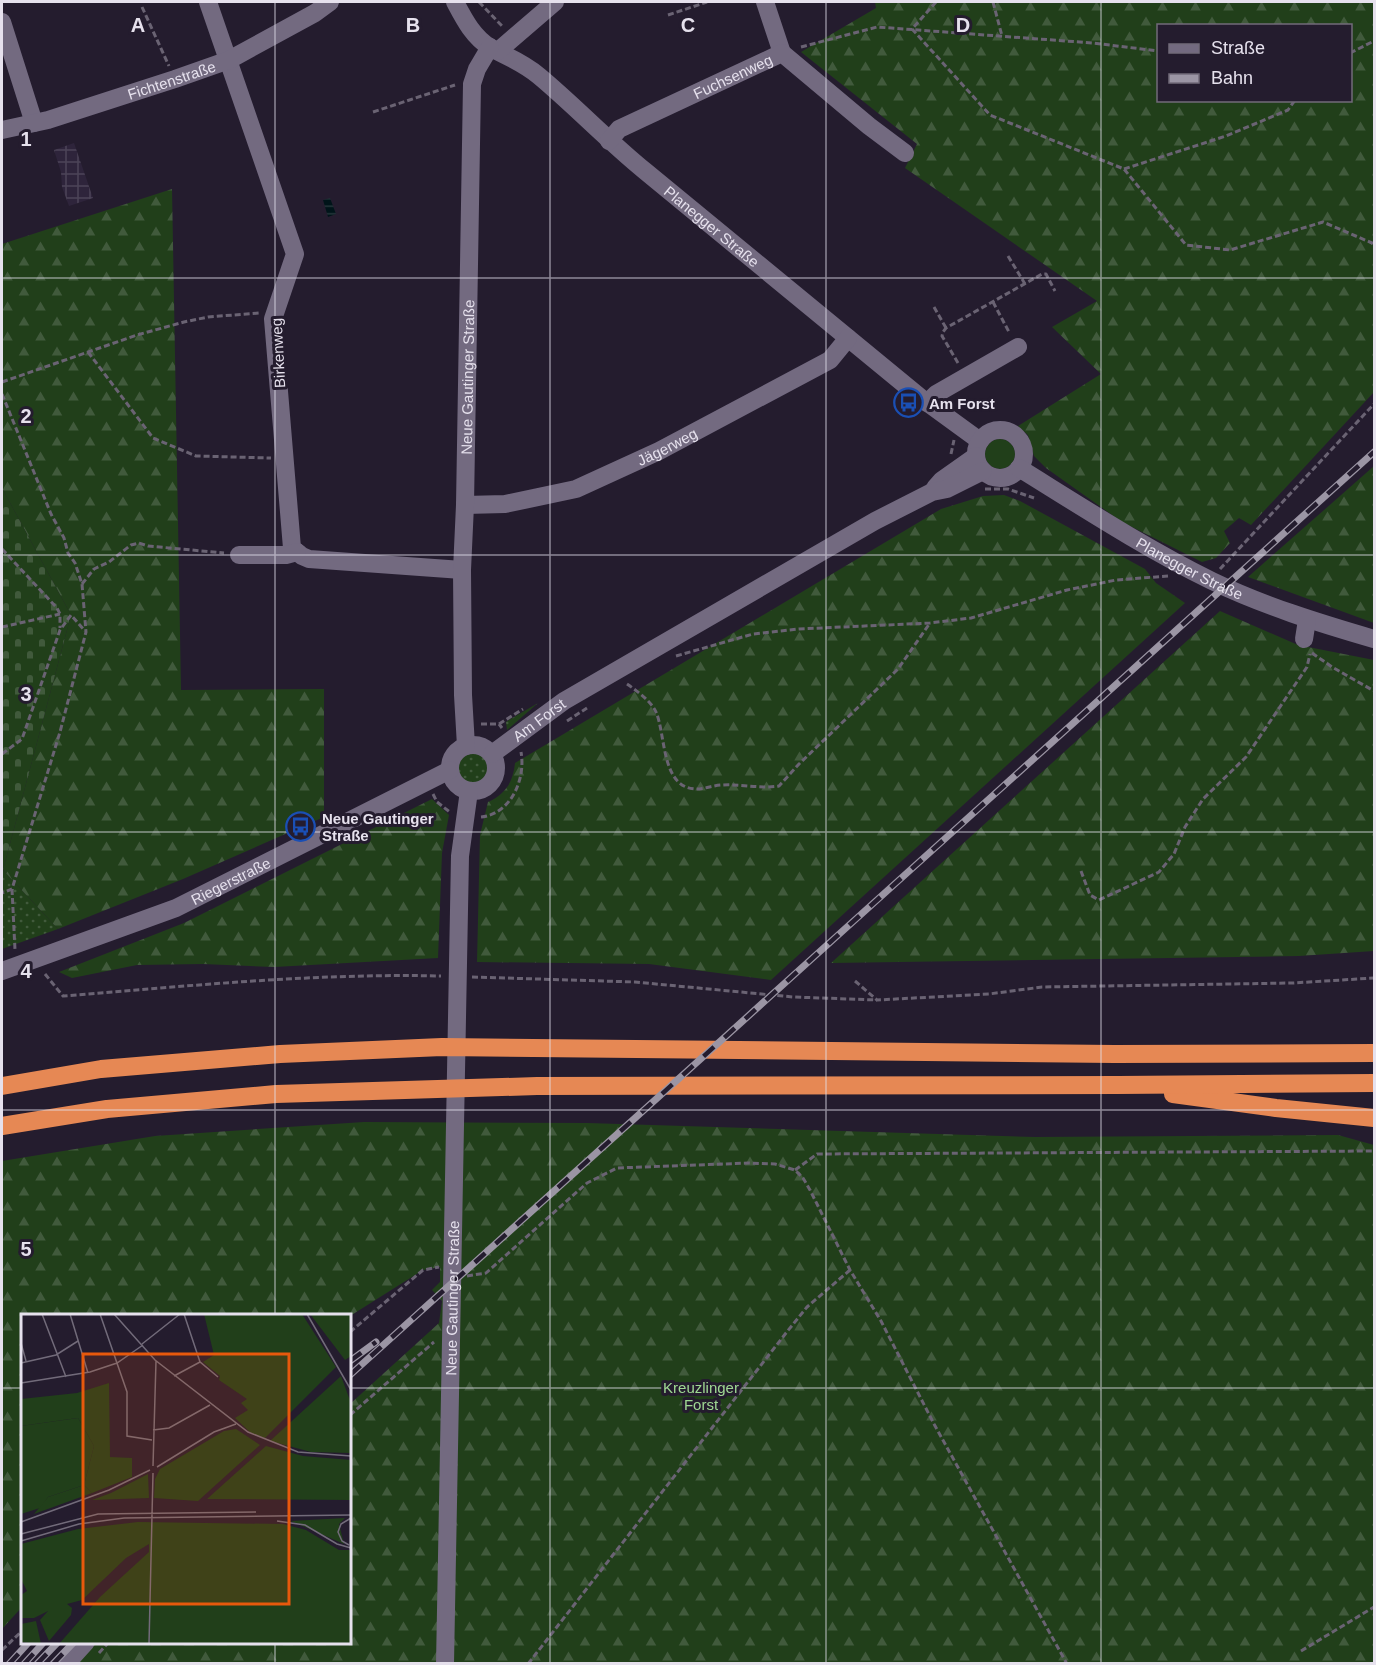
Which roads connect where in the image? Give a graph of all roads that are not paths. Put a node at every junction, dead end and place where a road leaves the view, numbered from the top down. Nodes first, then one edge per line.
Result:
1 (208, 2) edge
2 (330, 2) edge
3 (454, 2) edge
4 (555, 2) edge
5 (765, 2) edge
6 (2, 22) edge
7 (494, 49) junction
8 (782, 53) junction
9 (228, 60) junction
10 (34, 123) junction
11 (2, 130) edge
12 (609, 141) junction
13 (905, 153) dead end
14 (848, 338) junction
15 (1014, 340) road end
16 (927, 403) junction
17 (981, 464) junction
18 (1019, 468) junction
19 (465, 505) junction
20 (297, 552) junction
21 (239, 555) road end
22 (462, 570) junction
23 (1307, 620) junction
24 (1374, 639) edge
25 (1307, 646) road end
26 (466, 746) junction
27 (492, 754) junction
28 (450, 771) junction
29 (469, 791) junction
30 (9, 969) edge
31 (1374, 1053) edge
32 (1374, 1083) edge
33 (2, 1086) edge
34 (1118, 1086) junction
35 (1374, 1118) edge
36 (2, 1126) edge
37 (84, 1644) edge
38 (66, 1664) edge
39 (445, 1664) edge

1 - 9 street, Birkenweg
2 - 9 street, Fichtenstraße
3 - 7 street, Planegger Straße
4 - 7 street
5 - 8 street
6 - 10 street
7 - 12 street, Planegger Straße
7 - 19 street, Neue Gautinger Straße
8 - 12 street, Fuchsenweg
8 - 13 street, Fuchsenweg
9 - 10 street, Fichtenstraße
9 - 20 street, Birkenweg
10 - 11 street, Fichtenstraße
12 - 14 street, Planegger Straße
14 - 16 street, Planegger Straße
14 - 19 street, Jägerweg
15 - 16 street
16 - 17 street, Planegger Straße
17 - 18 street, Planegger Straße
17 - 18 street
17 - 27 street, Am Forst
18 - 23 street, Planegger Straße
19 - 22 street, Neue Gautinger Straße
20 - 21 street
20 - 22 street
22 - 26 street, Neue Gautinger Straße
23 - 24 street, Planegger Straße
23 - 25 street
26 - 27 street
26 - 28 street
27 - 29 street
28 - 29 street
28 - 30 street, Riegerstraße
29 - 39 street, Neue Gautinger Straße
31 - 33 highway
32 - 34 highway
34 - 35 highway
34 - 36 highway
37 - 38 street

